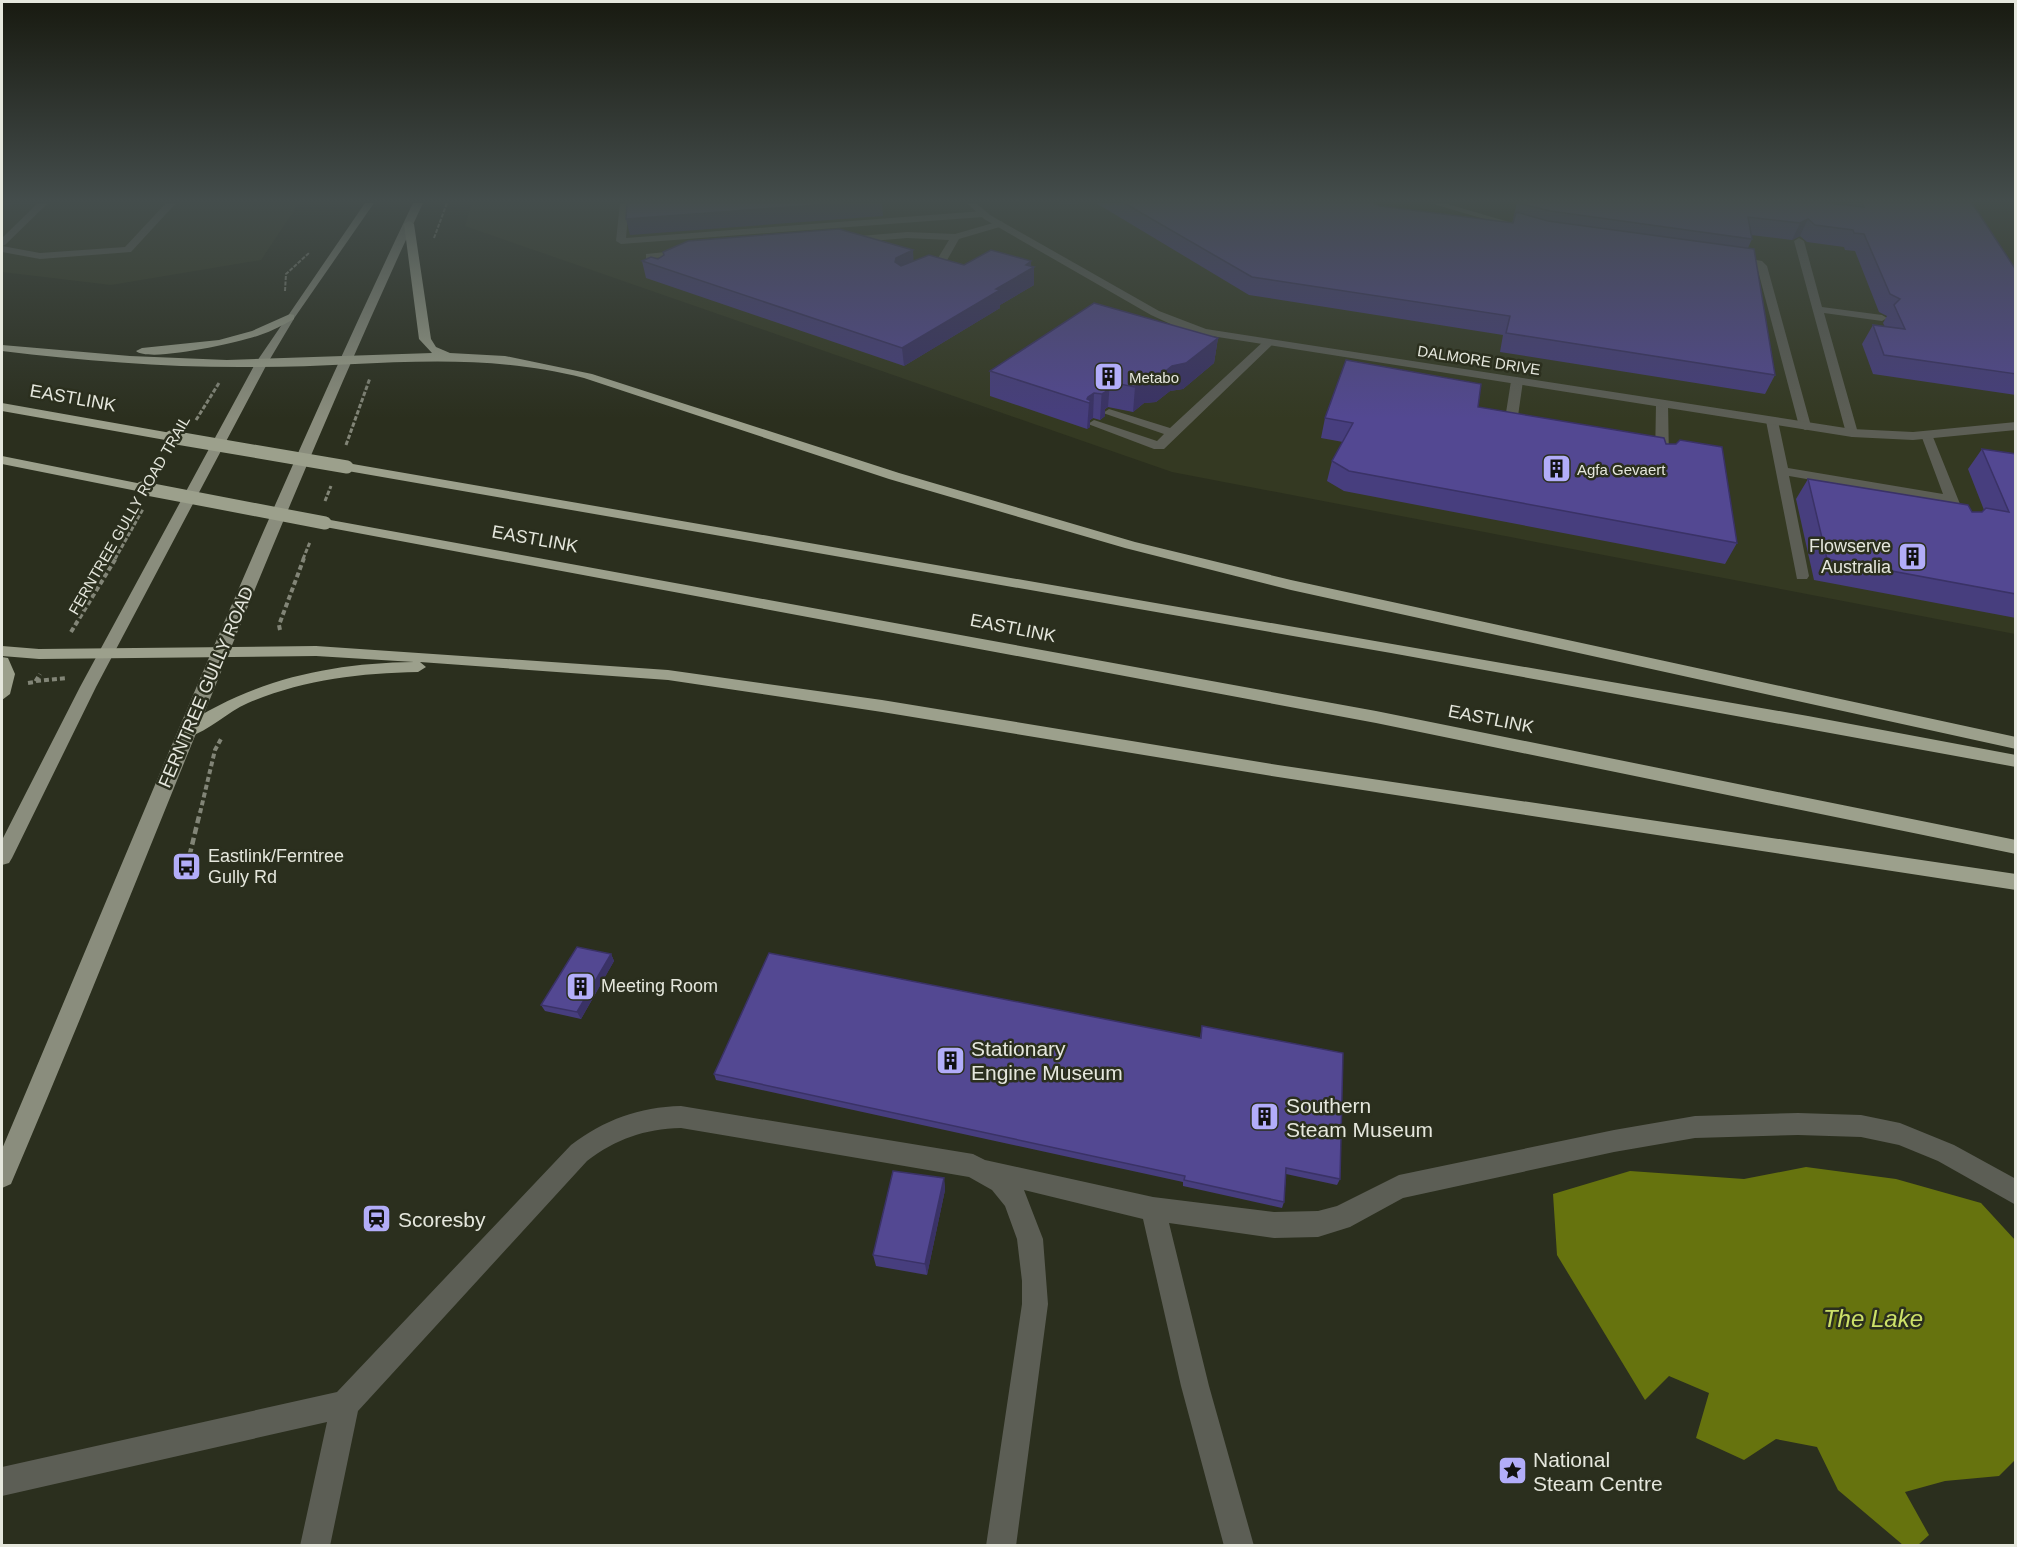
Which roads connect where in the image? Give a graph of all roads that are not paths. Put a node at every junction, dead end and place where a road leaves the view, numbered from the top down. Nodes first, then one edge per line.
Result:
1 (319, 275) edge
2 (385, 275) edge
3 (416, 275) edge
4 (1090, 275) edge
5 (1764, 275) edge
6 (1808, 275) edge
7 (1816, 306) junction
8 (1880, 314) dead end
9 (290, 317) junction
10 (1269, 342) junction
11 (2, 348) edge
12 (36, 351) junction
13 (448, 356) junction
14 (346, 358) junction
15 (261, 363) junction
16 (1517, 381) junction
17 (1662, 404) junction
18 (2, 407) edge
19 (1109, 413) edge
20 (1772, 421) junction
21 (1094, 424) edge
22 (1543, 424) edge
23 (1805, 426) junction
24 (2016, 426) edge
25 (1172, 433) junction
26 (1852, 433) junction
27 (1927, 435) junction
28 (1662, 459) edge
29 (2, 460) edge
30 (1782, 471) junction
31 (1952, 500) junction
32 (1962, 527) edge
33 (1802, 576) dead end
34 (2, 651) edge
35 (105, 653) junction
36 (220, 653) junction
37 (2, 662) edge
38 (570, 668) junction
39 (2, 691) edge
40 (188, 730) junction
41 (2016, 743) edge
42 (2016, 761) edge
43 (2016, 847) edge
44 (2, 858) edge
45 (2016, 882) edge
46 (973, 1166) junction
47 (2, 1176) edge
48 (2016, 1193) edge
49 (1153, 1209) junction
50 (345, 1404) junction
51 (2, 1482) edge
52 (315, 1545) edge
53 (1001, 1545) edge
54 (1239, 1545) edge

1 - 9 main road
2 - 14 main road, FERNTREE GULLY ROAD
3 - 13 highway
4 - 10 street, DALMORE DRIVE
5 - 23 street
6 - 7 street
7 - 8 street
7 - 26 street
9 - 12 highway
9 - 15 main road
10 - 16 street, DALMORE DRIVE
10 - 25 street
11 - 12 highway
12 - 15 highway
13 - 14 highway
13 - 41 highway
14 - 15 highway
14 - 36 main road, FERNTREE GULLY ROAD
15 - 35 main road
16 - 17 street, DALMORE DRIVE
16 - 22 street
17 - 20 street, DALMORE DRIVE
17 - 28 street
18 - 42 highway, EASTLINK, bridge
19 - 25 street
20 - 23 street, DALMORE DRIVE
20 - 30 street
21 - 25 street
23 - 26 street, DALMORE DRIVE
24 - 27 street, DALMORE DRIVE
26 - 27 street, DALMORE DRIVE
27 - 31 street
29 - 43 highway, EASTLINK, bridge
30 - 31 street
30 - 33 street
31 - 32 street
34 - 35 highway
35 - 36 highway
35 - 44 main road
36 - 38 highway
36 - 40 main road, FERNTREE GULLY ROAD
37 - 39 highway
38 - 40 highway
38 - 45 highway
40 - 47 main road, FERNTREE GULLY ROAD
46 - 49 street
46 - 50 street
46 - 53 street
48 - 49 street
49 - 54 street
50 - 51 street
50 - 52 street

